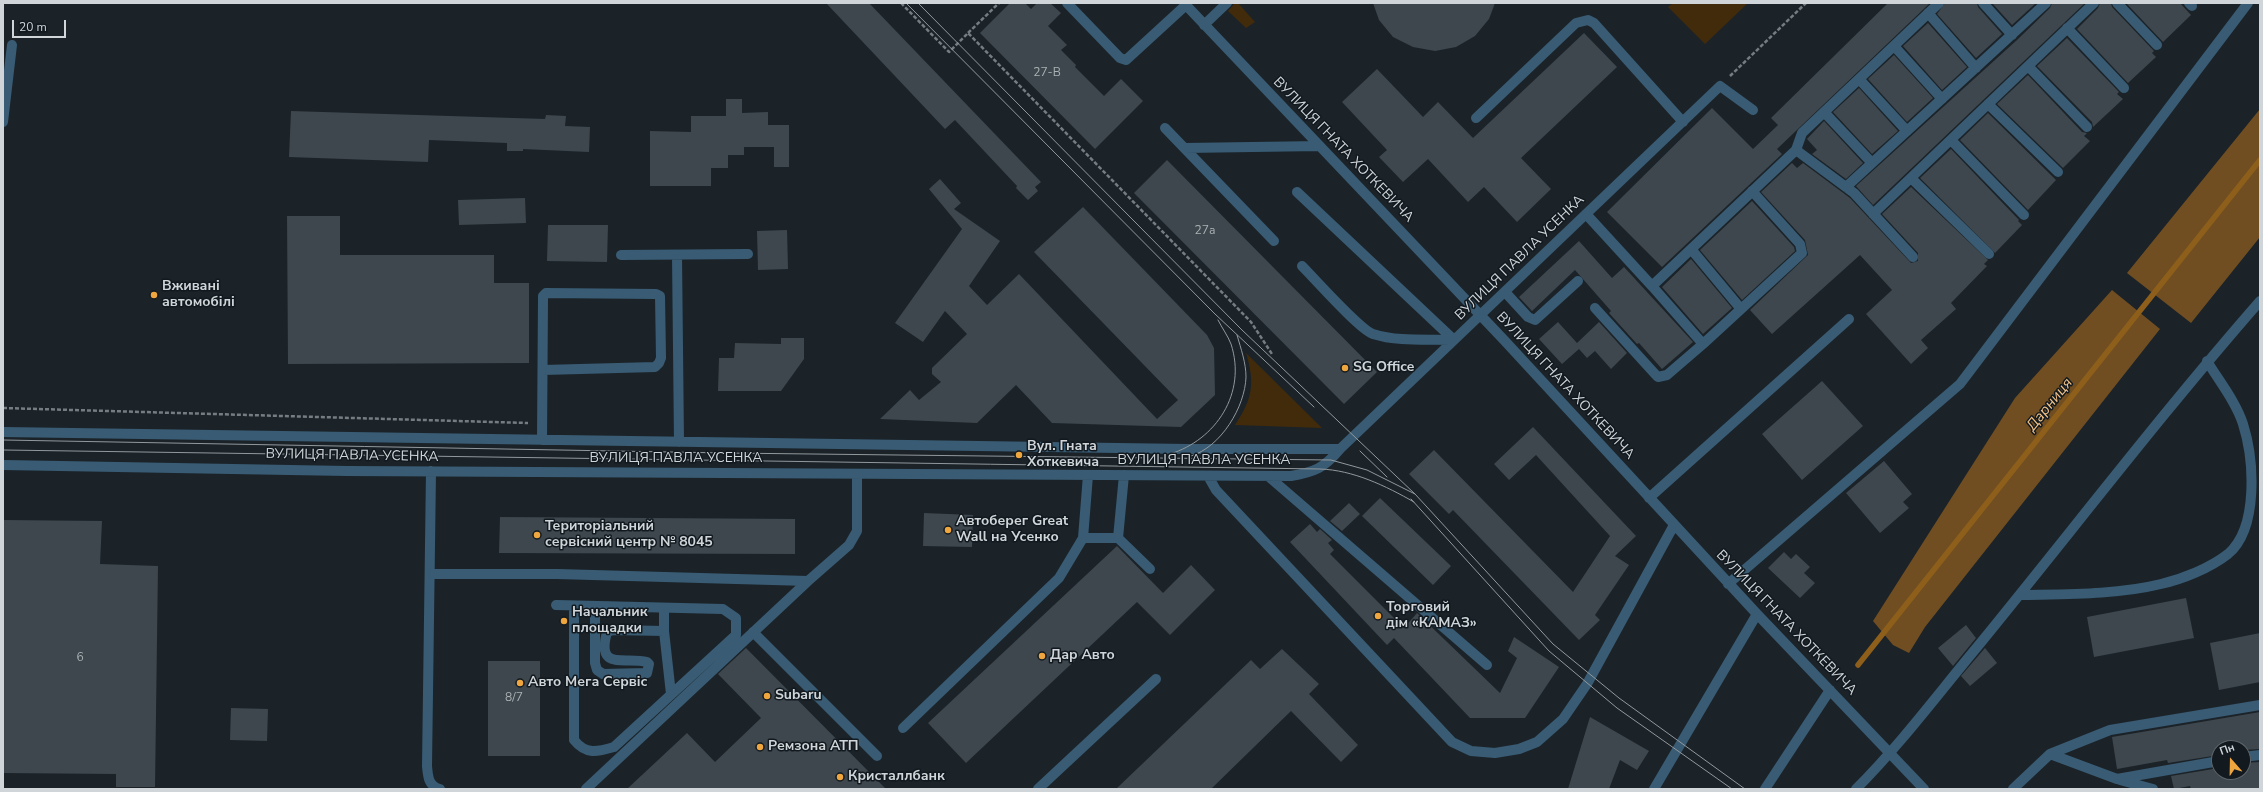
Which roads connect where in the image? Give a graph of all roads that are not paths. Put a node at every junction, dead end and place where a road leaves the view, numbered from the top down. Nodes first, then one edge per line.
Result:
1 (1067, 3) edge
2 (1227, 3) edge
3 (1939, 3) edge
4 (1983, 3) edge
5 (2046, 3) edge
6 (2094, 3) edge
7 (2116, 3) edge
8 (2248, 3) edge
9 (1185, 4) edge
10 (1928, 13) junction
11 (1204, 24) junction
12 (2067, 28) junction
13 (2012, 35) junction
14 (12, 45) dead end
15 (2157, 45) dead end
16 (1894, 46) junction
17 (2028, 66) junction
18 (1976, 68) junction
19 (1859, 79) junction
20 (2124, 88) dead end
21 (1942, 99) junction
22 (1988, 104) junction
23 (1753, 110) dead end
24 (1824, 112) junction
25 (1476, 118) dead end
26 (3, 122) edge
27 (1683, 122) junction
28 (2087, 127) dead end
29 (1166, 128) dead end
30 (1907, 131) junction
31 (1951, 140) junction
32 (1320, 146) junction
33 (1185, 148) junction
34 (1796, 150) junction
35 (1872, 164) junction
36 (2058, 172) dead end
37 (1911, 178) junction
38 (1846, 187) junction
39 (1297, 192) dead end
40 (1752, 192) junction
41 (1586, 214) junction
42 (1873, 214) junction
43 (2024, 215) dead end
44 (1274, 241) dead end
45 (1690, 250) junction
46 (748, 254) dead end
47 (1989, 254) dead end
48 (621, 255) dead end
49 (677, 255) junction
50 (1914, 257) dead end
51 (1302, 266) dead end
52 (1578, 281) dead end
53 (1652, 286) junction
54 (1504, 292) junction
55 (2260, 301) edge
56 (1595, 308) dead end
57 (1741, 309) junction
58 (1480, 315) junction
59 (1849, 319) dead end
60 (1454, 340) junction
61 (1703, 344) junction
62 (2207, 361) junction
63 (543, 370) junction
64 (3, 432) edge
65 (542, 440) junction
66 (679, 442) junction
67 (1340, 449) junction
68 (3, 465) edge
69 (431, 471) junction
70 (857, 474) junction
71 (1088, 475) junction
72 (1124, 475) junction
73 (1208, 476) junction
74 (1268, 476) junction
75 (1649, 498) junction
76 (1674, 526) junction
77 (1082, 538) junction
78 (1118, 538) junction
79 (1150, 569) dead end
80 (431, 574) junction
81 (808, 581) junction
82 (1728, 584) junction
83 (2020, 595) junction
84 (556, 605) dead end
85 (574, 606) junction
86 (596, 606) junction
87 (664, 608) junction
88 (1756, 614) junction
89 (664, 631) junction
90 (753, 632) junction
91 (1487, 665) dead end
92 (1156, 679) dead end
93 (1830, 690) junction
94 (671, 694) junction
95 (2260, 705) edge
96 (903, 728) dead end
97 (1890, 753) junction
98 (2050, 754) junction
99 (877, 756) dead end
100 (2211, 763) edge
101 (2117, 779) junction
102 (1867, 785) edge
103 (440, 789) edge
104 (586, 789) edge
105 (1038, 789) edge
106 (1654, 789) edge
107 (1765, 789) edge
108 (1856, 789) edge
109 (1924, 789) edge
110 (2013, 789) edge
111 (2153, 789) edge

1 - 9 street
2 - 11 street
3 - 10 street
4 - 13 street
5 - 13 street
6 - 12 street
7 - 15 street
8 - 82 street
9 - 11 street, ВУЛИЦЯ ГНАТА ХОТКЕВИЧА
10 - 16 street
10 - 18 street
11 - 32 street, ВУЛИЦЯ ГНАТА ХОТКЕВИЧА
12 - 17 street
12 - 20 street
13 - 18 street
14 - 26 street
16 - 19 street
16 - 21 street
17 - 22 street
17 - 28 street
18 - 21 street
19 - 24 street
19 - 30 street
21 - 30 street
22 - 31 street
22 - 36 street
23 - 27 street, ВУЛИЦЯ ПАВЛА УСЕНКА
24 - 34 street
24 - 35 street
25 - 27 street
27 - 41 street, ВУЛИЦЯ ПАВЛА УСЕНКА
29 - 33 street
30 - 35 street
31 - 37 street
31 - 43 street
32 - 33 street
32 - 58 street, ВУЛИЦЯ ГНАТА ХОТКЕВИЧА
33 - 44 street
34 - 38 street
34 - 40 street
35 - 38 street
37 - 42 street
37 - 47 street
38 - 42 street
39 - 60 street
40 - 45 street
40 - 57 street
41 - 53 street
41 - 54 street, ВУЛИЦЯ ПАВЛА УСЕНКА
42 - 50 street
45 - 53 street
45 - 57 street
46 - 49 street
48 - 49 street
49 - 66 street
51 - 60 street
52 - 54 street
53 - 61 street
54 - 58 street, ВУЛИЦЯ ПАВЛА УСЕНКА
55 - 62 street
56 - 61 street
57 - 61 street
58 - 60 street, ВУЛИЦЯ ПАВЛА УСЕНКА
58 - 75 street, ВУЛИЦЯ ГНАТА ХОТКЕВИЧА
59 - 75 street
60 - 67 street, ВУЛИЦЯ ПАВЛА УСЕНКА
62 - 83 street
62 - 83 street
63 - 63 street
63 - 65 street
64 - 65 street, ВУЛИЦЯ ПАВЛА УСЕНКА
65 - 66 street, ВУЛИЦЯ ПАВЛА УСЕНКА
66 - 67 street, ВУЛИЦЯ ПАВЛА УСЕНКА
67 - 74 street, ВУЛИЦЯ ПАВЛА УСЕНКА
68 - 69 street, ВУЛИЦЯ ПАВЛА УСЕНКА
69 - 70 street, ВУЛИЦЯ ПАВЛА УСЕНКА
69 - 80 street
70 - 71 street, ВУЛИЦЯ ПАВЛА УСЕНКА
70 - 81 street
71 - 72 street, ВУЛИЦЯ ПАВЛА УСЕНКА
71 - 77 street
72 - 73 street, ВУЛИЦЯ ПАВЛА УСЕНКА
72 - 78 street
73 - 74 street, ВУЛИЦЯ ПАВЛА УСЕНКА
73 - 76 street
74 - 91 street
75 - 76 street, ВУЛИЦЯ ГНАТА ХОТКЕВИЧА
76 - 82 street, ВУЛИЦЯ ГНАТА ХОТКЕВИЧА
77 - 78 street
77 - 96 street
78 - 79 street
80 - 81 street
80 - 103 street
81 - 90 street
82 - 88 street, ВУЛИЦЯ ГНАТА ХОТКЕВИЧА
83 - 97 street
84 - 85 street
85 - 86 street
85 - 94 street
86 - 87 street
86 - 89 street
87 - 89 street
87 - 94 street
88 - 93 street, ВУЛИЦЯ ГНАТА ХОТКЕВИЧА
88 - 106 street
89 - 94 street
90 - 99 street
90 - 104 street
92 - 105 street
93 - 97 street, ВУЛИЦЯ ГНАТА ХОТКЕВИЧА
93 - 107 street
95 - 98 street
97 - 102 street
97 - 109 street, ВУЛИЦЯ ГНАТА ХОТКЕВИЧА
98 - 101 street
98 - 110 street
100 - 101 street
101 - 111 street
102 - 108 street

